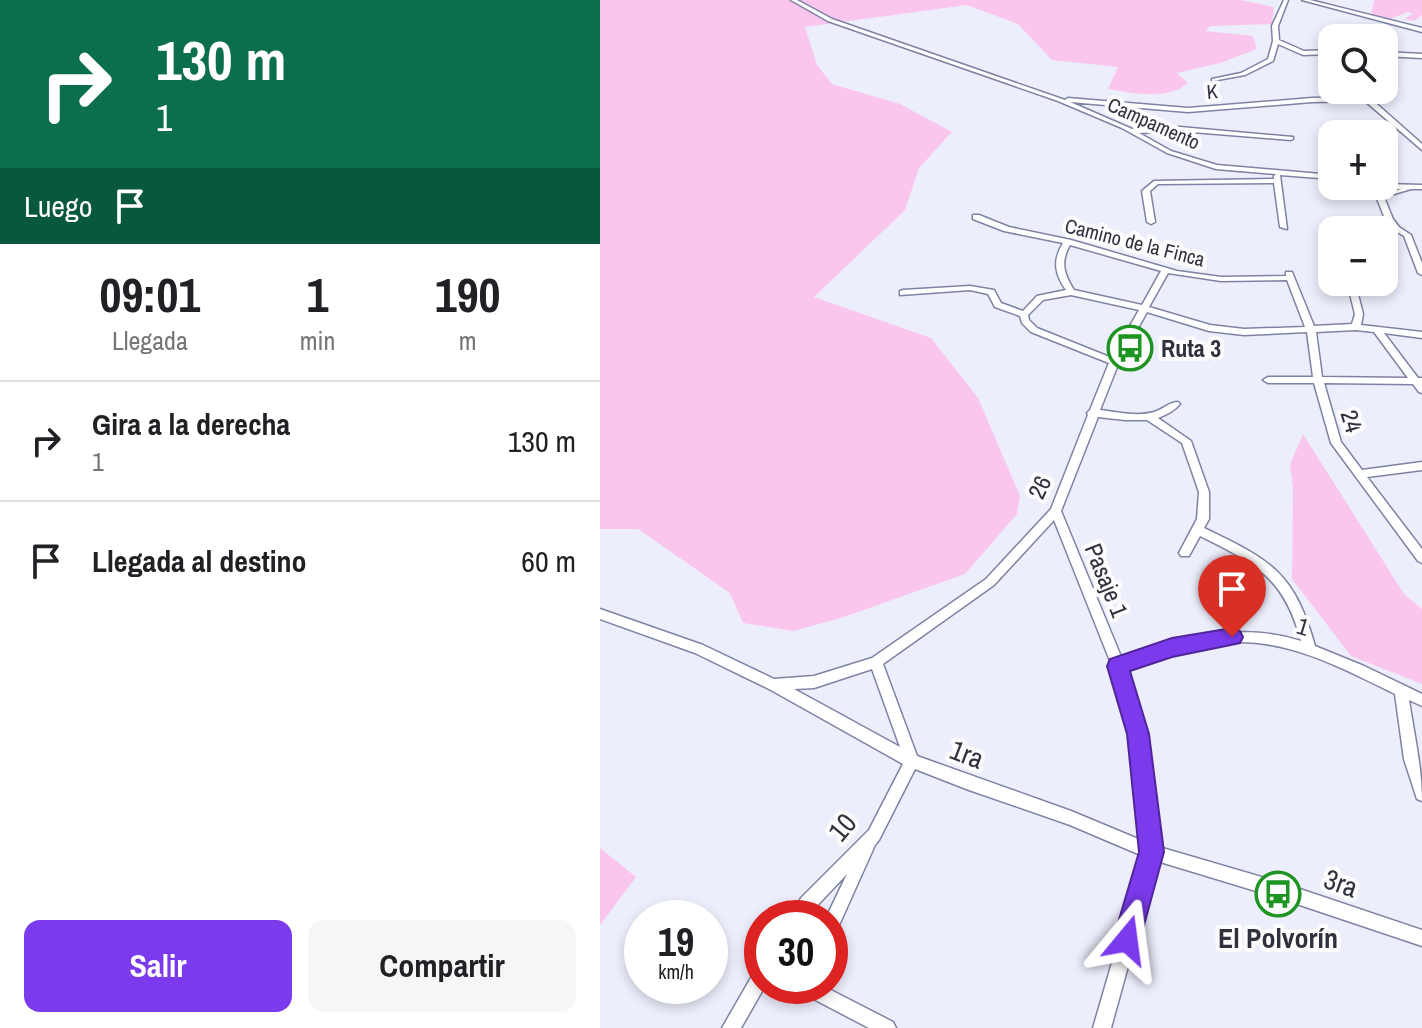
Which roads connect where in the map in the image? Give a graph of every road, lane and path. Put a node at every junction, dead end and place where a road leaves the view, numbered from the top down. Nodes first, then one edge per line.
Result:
1 (793, 0) edge
2 (1286, 0) edge
3 (1304, 0) edge
4 (1355, 0) edge
5 (1356, 12) junction
6 (1422, 30) edge
7 (1276, 41) junction
8 (1318, 51) edge
9 (1398, 55) edge
10 (1422, 56) edge
11 (1214, 80) dead end
12 (1060, 100) junction
13 (1318, 100) edge
14 (1373, 104) edge
15 (1131, 131) junction
16 (1291, 138) dead end
17 (1422, 148) edge
18 (1277, 176) junction
19 (1318, 177) edge
20 (1417, 189) edge
21 (976, 217) dead end
22 (1151, 222) dead end
23 (1284, 227) dead end
24 (1407, 235) junction
25 (1422, 235) edge
26 (1068, 242) junction
27 (1166, 270) junction
28 (1422, 273) edge
29 (1289, 276) joint
30 (1071, 292) junction
31 (903, 293) dead end
32 (1354, 296) edge
33 (1146, 309) junction
34 (1024, 315) junction
35 (1356, 327) junction
36 (1376, 329) junction
37 (1311, 330) junction
38 (1422, 335) edge
39 (1114, 362) junction
40 (1268, 380) dead end
41 (1318, 380) junction
42 (1420, 384) edge
43 (1175, 404) dead end
44 (1092, 413) junction
45 (1150, 417) junction
46 (1422, 466) edge
47 (1358, 474) junction
48 (1056, 511) junction
49 (1197, 530) junction
50 (1185, 553) dead end
51 (1422, 558) edge
52 (600, 614) edge
53 (1310, 650) junction
54 (876, 662) junction
55 (1118, 666) junction
56 (773, 685) junction
57 (1401, 691) junction
58 (1422, 700) edge
59 (912, 761) junction
60 (1422, 794) edge
61 (874, 835) junction
62 (1152, 852) junction
63 (811, 900) edge
64 (843, 900) edge
65 (1422, 938) edge
66 (745, 1004) edge
67 (841, 1004) edge
68 (731, 1028) edge
69 (887, 1028) edge
70 (1102, 1028) edge

1 - 12 street
2 - 7 street
3 - 5 street
4 - 5 street
5 - 6 street
7 - 8 street
7 - 11 street
9 - 10 street
12 - 13 street, K
12 - 15 street, Campamento
14 - 17 street
15 - 16 street
15 - 18 street, Campamento
18 - 19 street, Campamento
18 - 22 street
18 - 23 street
20 - 24 street
21 - 26 street, Camino de la Finca
24 - 25 street
24 - 28 street
26 - 27 street, Camino de la Finca
26 - 30 street
27 - 29 street, Camino de la Finca
27 - 33 street, 26
29 - 37 street, 24
30 - 33 street
30 - 34 street
31 - 34 street
32 - 35 street
33 - 37 street
33 - 39 street, 26
34 - 39 street
35 - 36 street
35 - 37 street
36 - 38 street
36 - 42 street
37 - 41 street, 24
39 - 44 street, 26
40 - 41 street
41 - 42 street
41 - 47 street, 24
43 - 45 street
44 - 45 street
44 - 48 street, 26
45 - 49 street
46 - 47 street
47 - 51 street, 24
48 - 54 street, 26
48 - 55 street, Pasaje 1
49 - 50 street
49 - 53 street
52 - 56 street, 1ra
53 - 55 street, 1
53 - 57 street, 1
54 - 56 street, 26
54 - 59 street
55 - 62 street, Pasaje 1
56 - 59 street, 1ra
57 - 58 street, 1
57 - 60 street
59 - 61 street, 10
59 - 62 street, 1ra
61 - 63 street, 10
61 - 64 street
62 - 65 street, 3ra
62 - 70 street
66 - 68 street
67 - 69 street

